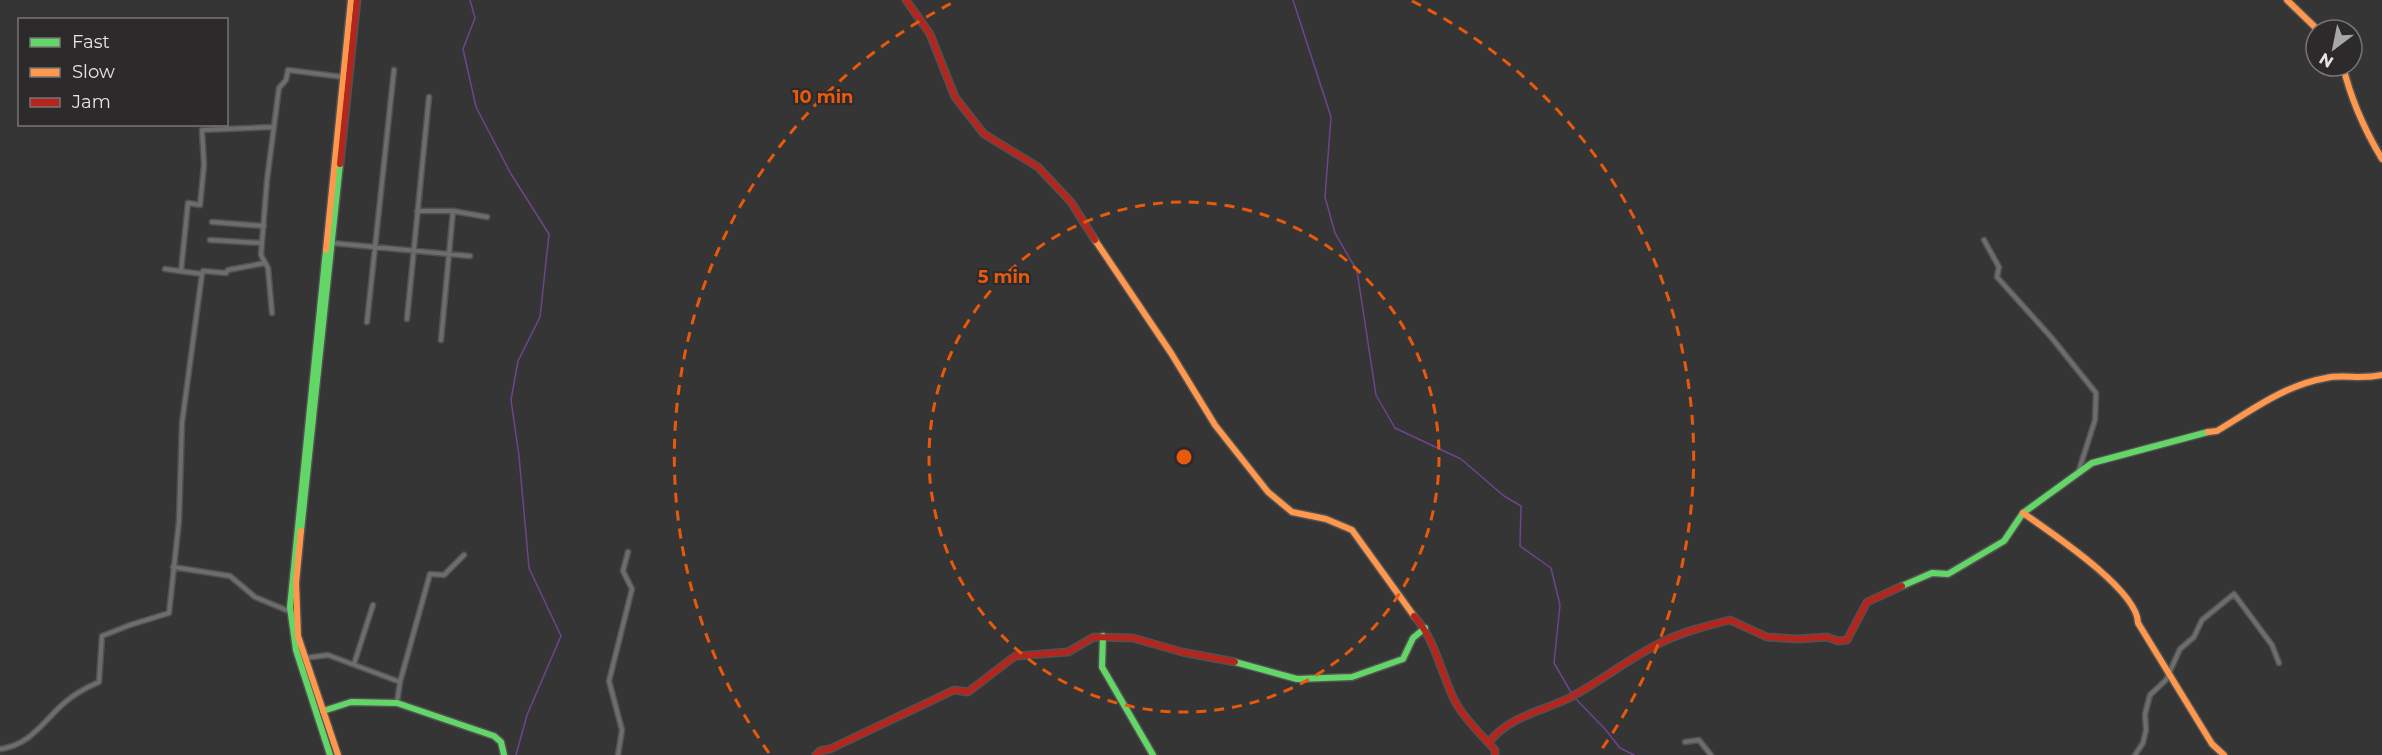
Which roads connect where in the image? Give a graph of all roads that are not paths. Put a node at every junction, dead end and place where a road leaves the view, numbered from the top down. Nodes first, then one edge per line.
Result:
1 (351, 0) edge
2 (357, 0) edge
3 (906, 0) edge
4 (2287, 0) edge
5 (2306, 18) edge
6 (394, 70) dead end
7 (343, 77) junction
8 (2346, 78) edge
9 (429, 97) dead end
10 (273, 127) junction
11 (2382, 159) edge
12 (417, 211) junction
13 (453, 211) junction
14 (487, 217) dead end
15 (212, 222) dead end
16 (264, 226) junction
17 (210, 240) dead end
18 (1984, 240) dead end
19 (262, 243) junction
20 (332, 243) junction
21 (375, 248) junction
22 (413, 251) junction
23 (449, 254) junction
24 (470, 256) dead end
25 (265, 263) junction
26 (165, 269) dead end
27 (181, 271) junction
28 (202, 274) junction
29 (272, 313) dead end
30 (407, 319) dead end
31 (367, 322) dead end
32 (441, 340) dead end
33 (2382, 375) edge
34 (2079, 470) junction
35 (2023, 513) junction
36 (628, 552) dead end
37 (464, 555) dead end
38 (173, 567) junction
39 (373, 604) dead end
40 (291, 612) junction
41 (1425, 628) junction
42 (1103, 636) junction
43 (305, 658) junction
44 (2279, 663) dead end
45 (354, 664) junction
46 (2168, 673) junction
47 (400, 682) junction
48 (397, 703) junction
49 (323, 711) junction
50 (1489, 742) junction
51 (1685, 742) dead end
52 (0, 749) edge
53 (330, 755) edge
54 (338, 755) edge
55 (504, 755) edge
56 (618, 755) edge
57 (816, 755) edge
58 (1153, 755) edge
59 (1495, 755) edge
60 (1711, 755) edge
61 (2135, 755) edge
62 (2224, 755) edge

1 - 7 street
2 - 20 street
3 - 41 street
4 - 5 street
6 - 21 street
7 - 10 street
7 - 40 street
8 - 11 street
9 - 12 street
10 - 16 street
10 - 27 street
12 - 13 street
12 - 22 street
13 - 14 street
13 - 23 street
15 - 16 street
16 - 19 street
17 - 19 street
18 - 34 street
19 - 25 street
20 - 21 street
20 - 43 street
21 - 22 street
21 - 31 street
22 - 23 street
22 - 30 street
23 - 24 street
23 - 32 street
25 - 28 street
25 - 29 street
26 - 27 street
27 - 28 street
28 - 38 street
33 - 34 street
34 - 35 street
35 - 46 street
35 - 50 street
36 - 56 street
37 - 47 street
38 - 40 street
38 - 52 street
39 - 45 street
40 - 53 street
41 - 42 street
41 - 50 street
42 - 57 street
42 - 58 street
43 - 45 street
43 - 49 street
44 - 46 street
45 - 47 street
46 - 61 street
46 - 62 street
47 - 48 street
48 - 49 street
48 - 55 street
49 - 54 street
50 - 59 street
51 - 60 street

